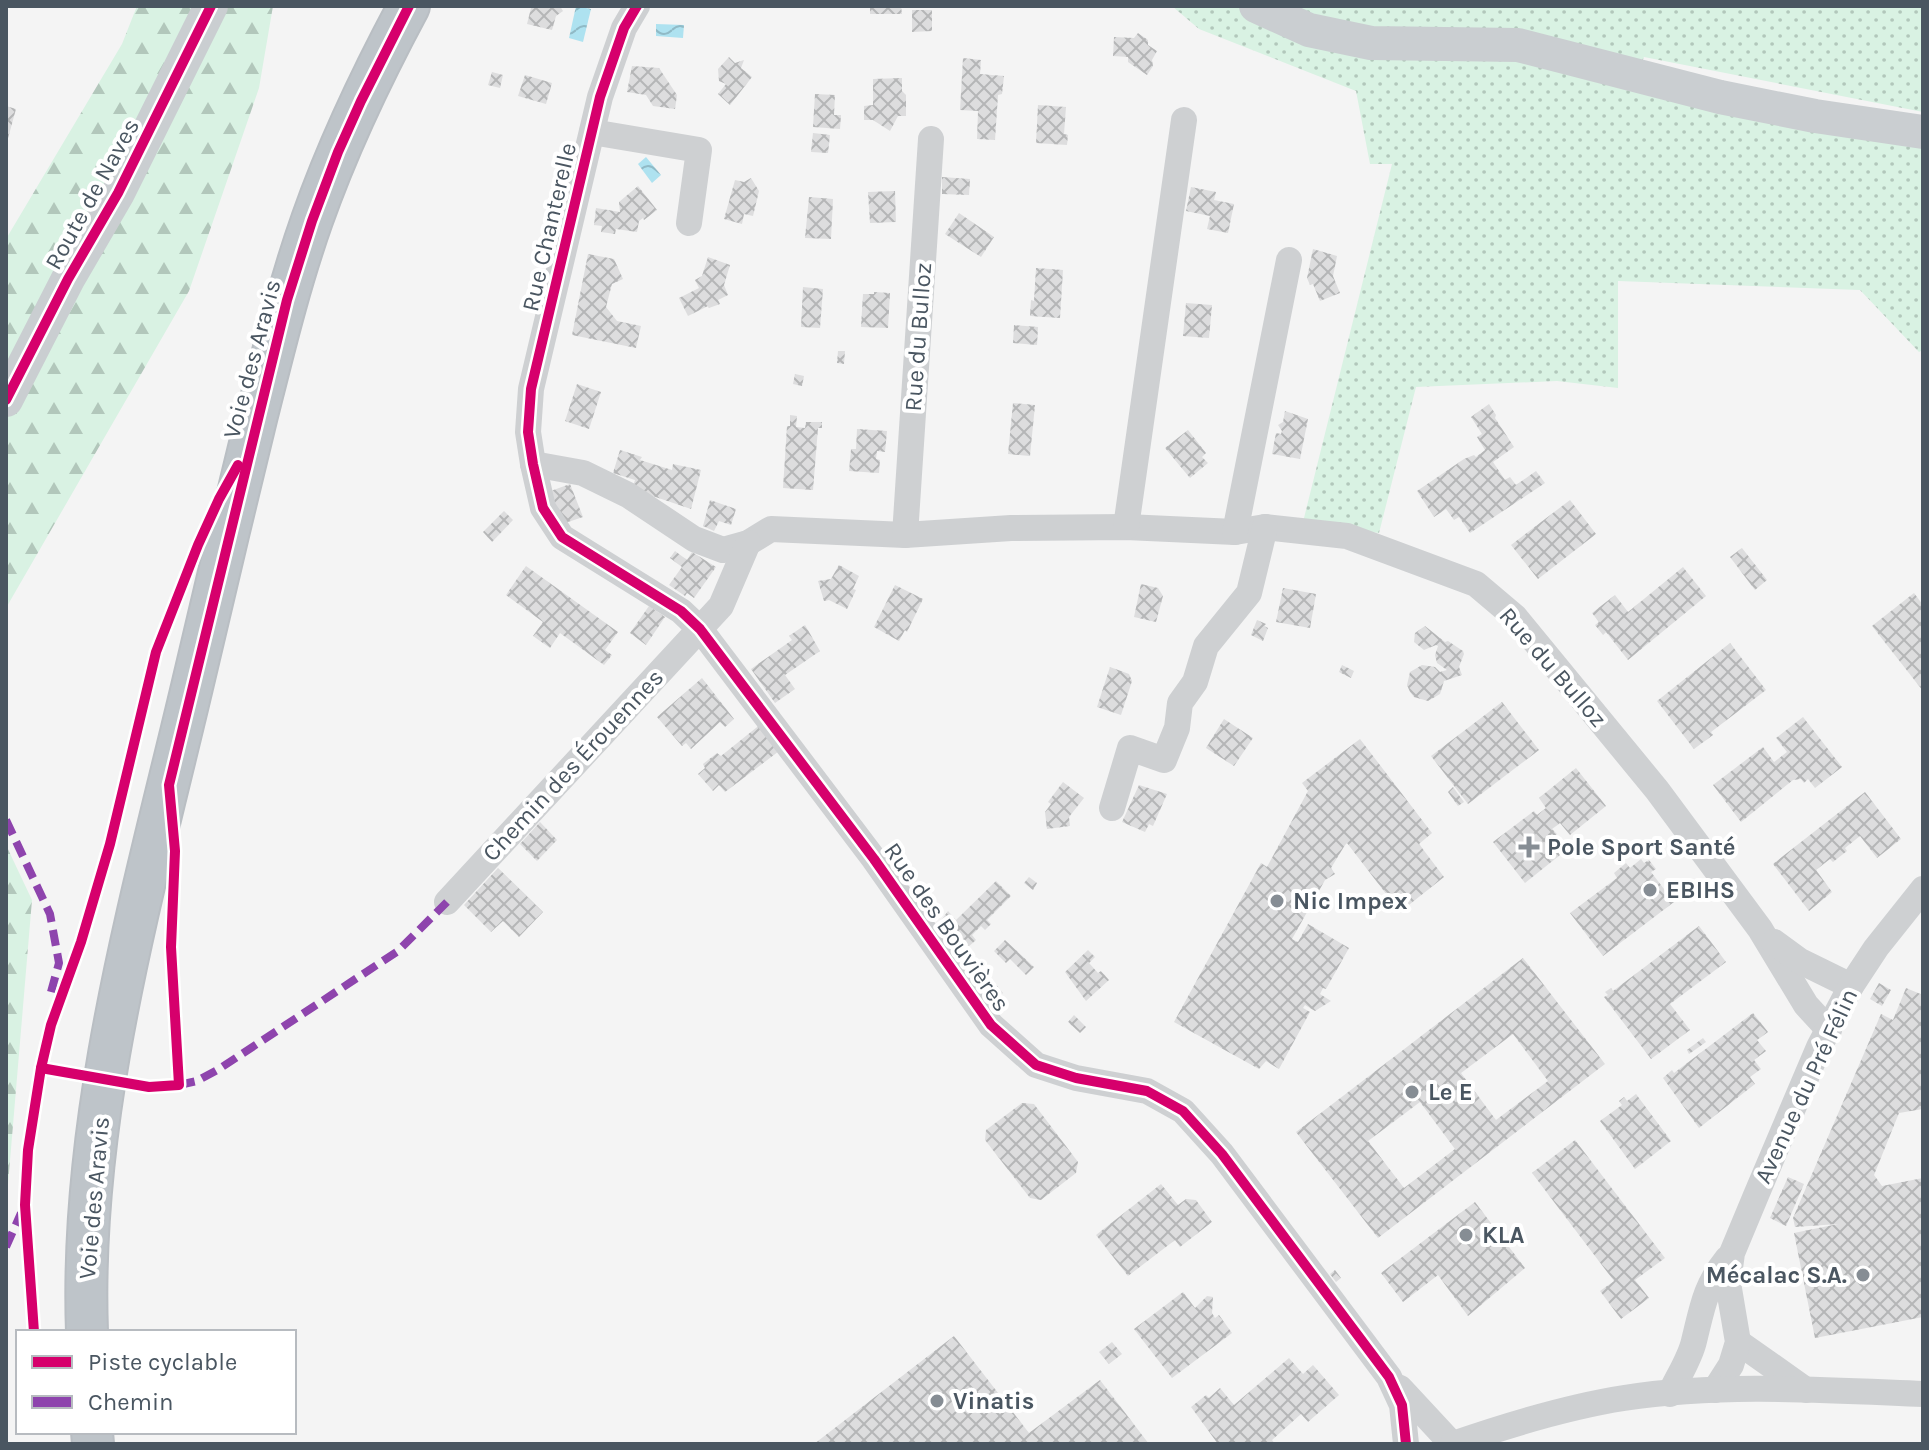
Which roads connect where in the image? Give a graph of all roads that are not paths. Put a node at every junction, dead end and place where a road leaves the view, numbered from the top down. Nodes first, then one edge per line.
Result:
1 (211, 6) edge
2 (409, 6) edge
3 (637, 6) edge
4 (1256, 6) edge
5 (1184, 120) dead end
6 (592, 132) junction
7 (1923, 132) edge
8 (931, 139) dead end
9 (689, 223) dead end
10 (1289, 260) dead end
11 (6, 400) edge
12 (533, 464) junction
13 (1126, 527) junction
14 (1265, 527) junction
15 (1235, 532) junction
16 (905, 535) junction
17 (748, 543) junction
18 (700, 629) junction
19 (1112, 808) dead end
20 (1923, 889) edge
21 (447, 902) dead end
22 (1760, 929) junction
23 (1851, 986) junction
24 (1829, 1030) junction
25 (1732, 1253) junction
26 (87, 1330) edge
27 (1738, 1342) junction
28 (1694, 1344) junction
29 (1389, 1377) junction
30 (1715, 1390) junction
31 (1806, 1390) junction
32 (1670, 1394) junction
33 (1923, 1394) edge
34 (1406, 1444) edge
35 (1452, 1444) edge

1 - 11 main road, Route de Naves
2 - 26 highway, Voie des Aravis
3 - 6 street, Rue Chanterelle
4 - 7 main road
5 - 13 street
6 - 9 street, Rue Chanterelle
6 - 12 street, Rue Chanterelle
8 - 16 street, Rue du Bulloz
10 - 15 street
12 - 17 street, Rue du Bulloz
12 - 18 street, Rue des Bouvières
13 - 15 street, Rue du Bulloz
13 - 16 street, Rue du Bulloz
14 - 15 street, Rue du Bulloz
14 - 19 street
14 - 22 street, Rue du Bulloz
16 - 17 street, Rue du Bulloz
17 - 18 street, Chemin des Érouennes
18 - 21 street, Chemin des Érouennes
18 - 29 street, Rue des Bouvières
20 - 23 street, Avenue du Pré Félin
22 - 23 street, Rue du Bulloz
22 - 24 street, Rue du Bulloz
23 - 24 street, Avenue du Pré Félin
24 - 25 street, Avenue du Pré Félin
25 - 27 street, Avenue du Pré Félin
25 - 28 street, Avenue du Pré Félin
27 - 30 street
27 - 31 street
28 - 30 street
28 - 32 street, Avenue du Pré Félin
29 - 34 street, Rue des Bouvières
29 - 35 street, Rue des Bouvières
30 - 31 street
30 - 32 street
31 - 33 street
32 - 35 street

